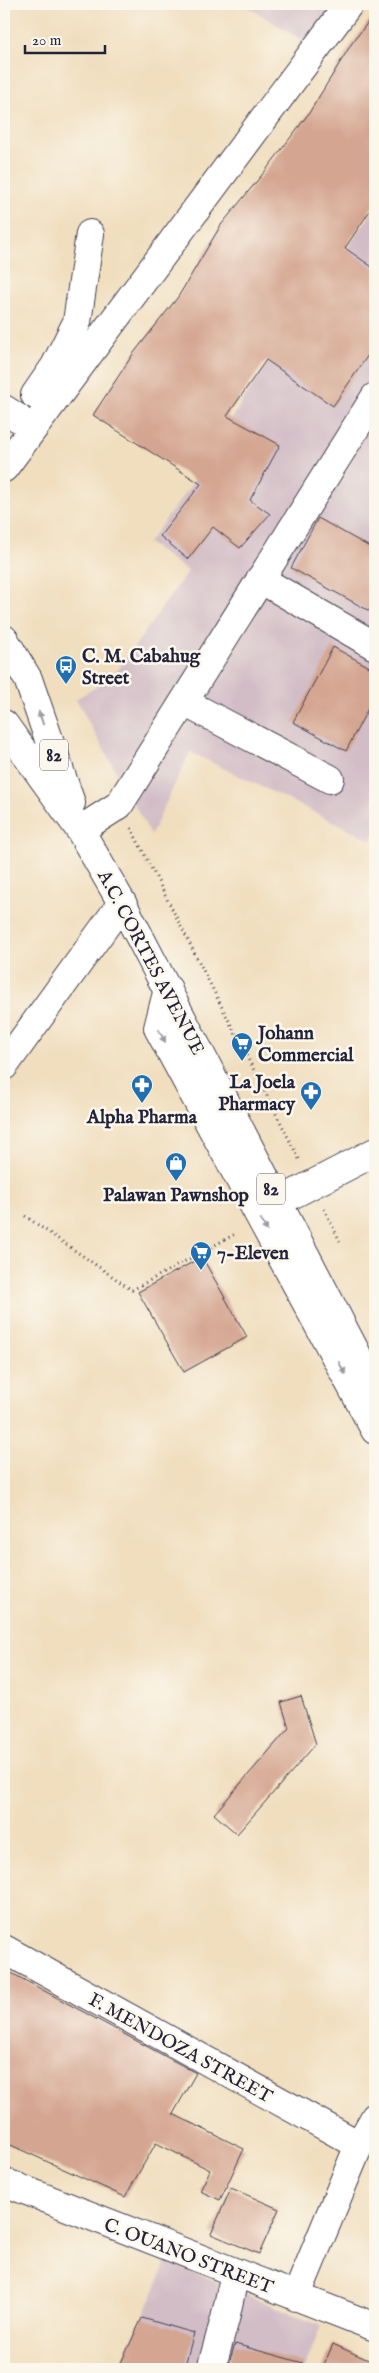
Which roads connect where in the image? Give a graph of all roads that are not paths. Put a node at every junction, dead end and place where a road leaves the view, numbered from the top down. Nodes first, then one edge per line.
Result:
1 (349, 4) edge
2 (90, 234) dead end
3 (375, 396) edge
4 (9, 422) edge
5 (4, 468) edge
6 (260, 579) junction
7 (4, 639) edge
8 (375, 646) edge
9 (184, 702) junction
10 (4, 724) edge
11 (330, 779) dead end
12 (80, 830) junction
13 (122, 903) junction
14 (168, 989) junction
15 (4, 1066) edge
16 (375, 1152) edge
17 (278, 1202) junction
18 (375, 1389) edge
19 (375, 1430) edge
20 (4, 1949) edge
21 (375, 2117) edge
22 (359, 2145) junction
23 (4, 2182) edge
24 (234, 2273) junction
25 (296, 2297) junction
26 (375, 2327) edge
27 (211, 2369) edge

1 - 5 main road
2 - 4 main road
3 - 6 main road
6 - 8 main road
6 - 9 main road
12 -> 7 main road, A.C. CORTES AVENUE / 82
9 - 11 main road
9 - 12 main road
10 - 12 main road, A.C. CORTES AVENUE / 82
12 - 13 main road, A.C. CORTES AVENUE / 82
13 - 14 main road, A.C. CORTES AVENUE / 82
13 - 15 main road
14 - 17 main road, A.C. CORTES AVENUE / 82
14 -> 19 main road
16 - 17 main road
17 - 18 main road, A.C. CORTES AVENUE / 82
20 - 22 main road, F. MENDOZA STREET
21 - 22 main road
22 - 25 main road
23 - 24 main road, C. OUANO STREET
24 - 25 main road, C. OUANO STREET
24 - 27 main road
25 - 26 main road, C. OUANO STREET

